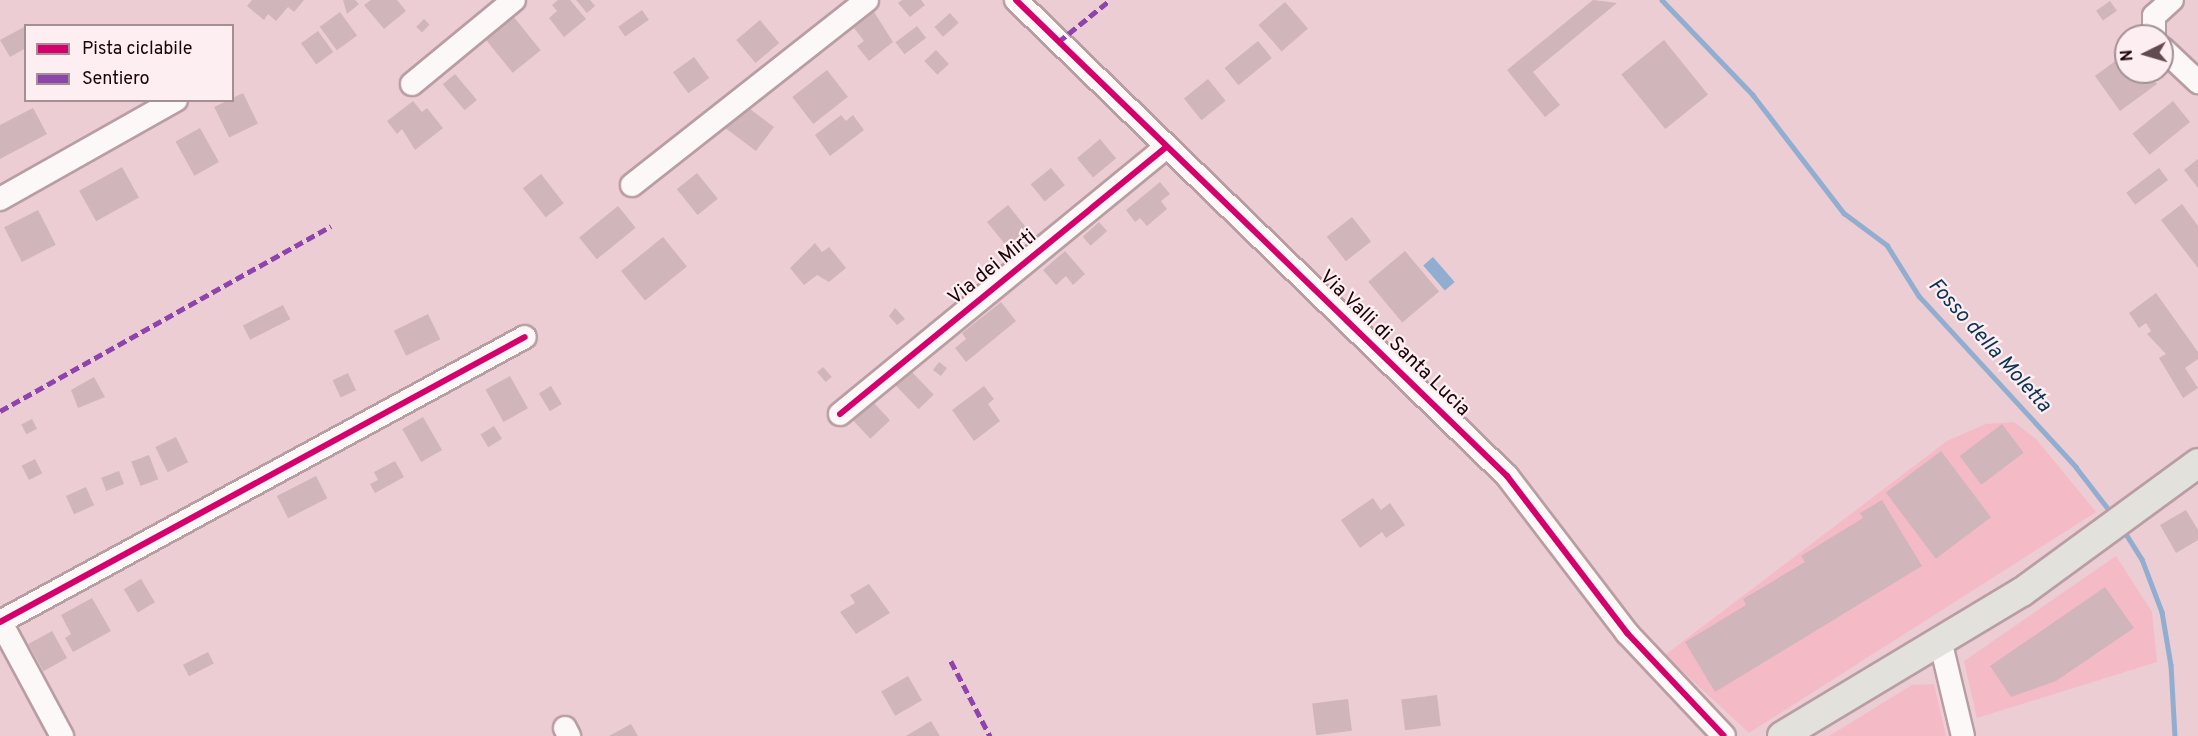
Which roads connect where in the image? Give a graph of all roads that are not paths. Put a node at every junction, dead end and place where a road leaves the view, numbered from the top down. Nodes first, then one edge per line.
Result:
1 (514, 0) edge
2 (867, 0) edge
3 (1016, 0) edge
4 (2172, 0) edge
5 (2152, 24) edge
6 (2174, 59) edge
7 (2198, 82) edge
8 (412, 84) dead end
9 (172, 102) edge
10 (1166, 147) junction
11 (632, 185) dead end
12 (0, 199) edge
13 (525, 337) dead end
14 (840, 414) dead end
15 (2198, 463) edge
16 (0, 621) edge
17 (1941, 644) junction
18 (60, 735) edge
19 (1724, 736) edge
20 (1782, 736) edge
21 (1963, 736) edge

1 - 8 street
2 - 11 street
3 - 10 street, Via Valli di Santa Lucia
4 - 5 street
6 - 7 street
9 - 12 street
10 - 14 street, Via dei Mirti
10 - 19 street, Via Valli di Santa Lucia
13 - 16 street
15 - 17 main road
16 - 18 street
17 - 20 main road
17 - 21 street

